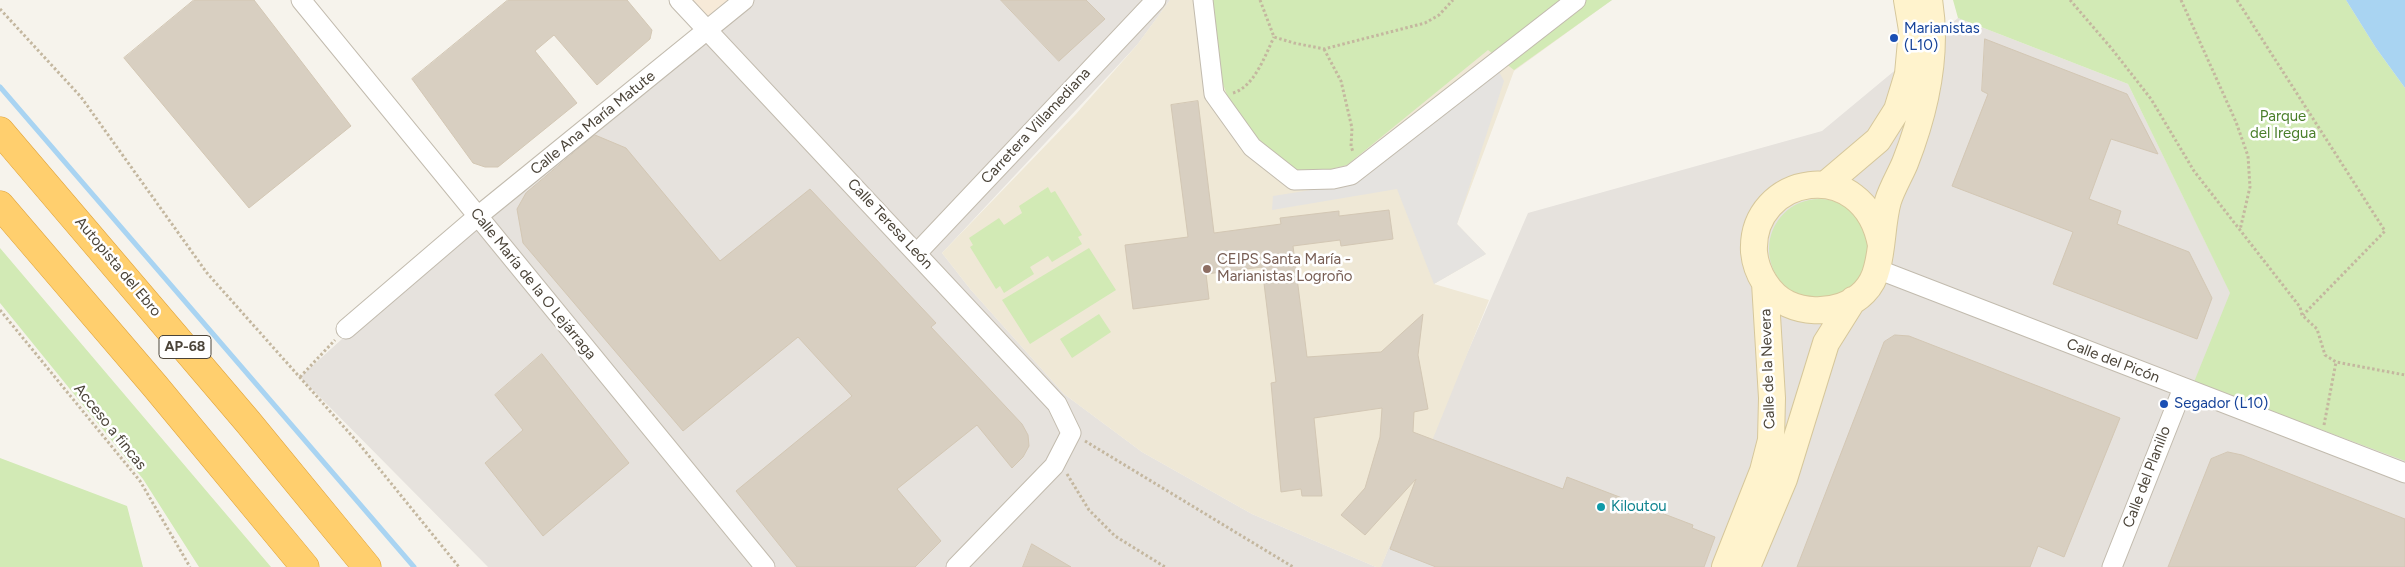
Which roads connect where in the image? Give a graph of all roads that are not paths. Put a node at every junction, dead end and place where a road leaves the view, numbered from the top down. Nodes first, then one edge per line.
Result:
1 (301, 0) edge
2 (679, 0) edge
3 (744, 0) edge
4 (1156, 0) edge
5 (1203, 0) edge
6 (1576, 0) edge
7 (1907, 0) edge
8 (1929, 0) edge
9 (708, 30) junction
10 (1, 132) edge
11 (1825, 185) junction
12 (0, 205) edge
13 (478, 216) junction
14 (917, 253) junction
15 (1879, 257) junction
16 (1765, 283) junction
17 (1853, 300) junction
18 (346, 329) road end
19 (2183, 388) junction
20 (2405, 473) edge
21 (305, 567) edge
22 (367, 567) edge
23 (765, 567) edge
24 (956, 567) edge
25 (1725, 567) edge
26 (1747, 567) edge
27 (2112, 567) edge

1 - 13 street, Calle María de la O Lejárraga
2 - 9 street, Calle Teresa León
3 - 9 street, Calle Ana María Matute
4 - 14 street, Carretera Villamediana
5 - 6 street
7 - 11 main road
8 - 15 main road
9 - 13 street, Calle Ana María Matute
9 - 14 street, Calle Teresa León
10 - 22 highway, Autopista del Ebro / AP-68
11 - 15 main road
11 - 16 main road
12 - 21 highway, AP-68
13 - 18 street, Calle Ana María Matute
13 - 23 street, Calle María de la O Lejárraga
14 - 24 street, Calle Teresa León
15 - 17 main road
15 - 19 street, Calle del Picón
16 - 17 main road
16 - 25 main road, Calle de la Nevera
17 - 26 main road, Calle de la Nevera
19 - 20 street, Calle del Picón
19 - 27 street, Calle del Planillo

